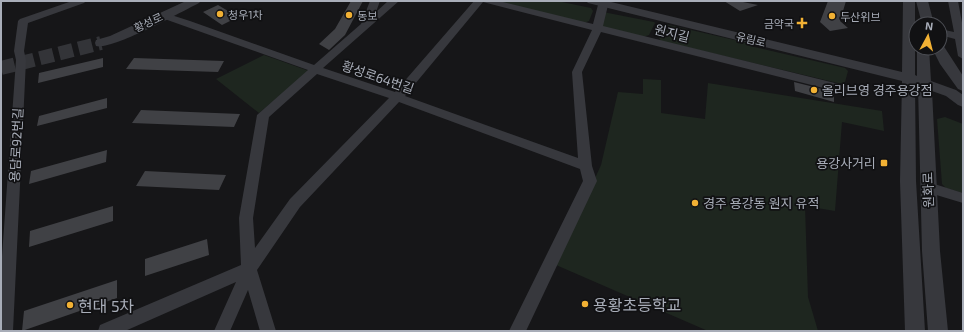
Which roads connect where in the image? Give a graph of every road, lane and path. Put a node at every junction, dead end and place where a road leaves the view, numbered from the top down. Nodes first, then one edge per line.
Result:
1 (80, 1) edge
2 (195, 1) edge
3 (375, 1) edge
4 (394, 1) edge
5 (479, 1) edge
6 (487, 1) edge
7 (909, 1) edge
8 (922, 1) edge
9 (953, 1) edge
10 (600, 2) edge
11 (162, 15) junction
12 (922, 16) edge
13 (926, 16) edge
14 (365, 27) junction
15 (597, 29) junction
16 (948, 34) edge
17 (960, 37) junction
18 (101, 43) tunnel mouth
19 (921, 56) edge
20 (942, 56) edge
21 (963, 56) edge
22 (316, 70) junction
23 (919, 83) junction
24 (963, 86) edge
25 (851, 91) dead end
26 (397, 97) junction
27 (963, 102) edge
28 (963, 113) edge
29 (585, 166) junction
30 (928, 187) junction
31 (963, 198) edge
32 (249, 269) junction
33 (5, 331) edge
34 (106, 331) edge
35 (222, 331) edge
36 (268, 331) edge
37 (517, 331) edge
38 (915, 331) edge
39 (938, 331) edge

1 - 33 street, 용담로92번길
2 - 11 street, 황성로
3 - 14 street
4 - 14 street
5 - 26 street
6 - 15 street, 원지길
7 - 23 street
8 - 12 street
8 - 13 street
9 - 17 street
10 - 15 street
10 - 23 street, 유림로
11 - 18 street, 황성로
11 - 22 street, 황성로64번길
14 - 22 street
15 - 25 street, 원지길
15 - 29 street
16 - 17 street
17 - 21 street
19 - 23 street, 원화로
20 - 24 street
22 - 26 street, 황성로64번길
22 - 32 street
23 - 27 street
23 - 28 street
23 - 30 street, 원화로
23 - 38 street, 원화로
26 - 29 street, 황성로64번길
26 - 32 street
29 - 37 street
30 - 31 street
30 - 39 street, 원화로
32 - 34 street
32 - 35 street
32 - 36 street

